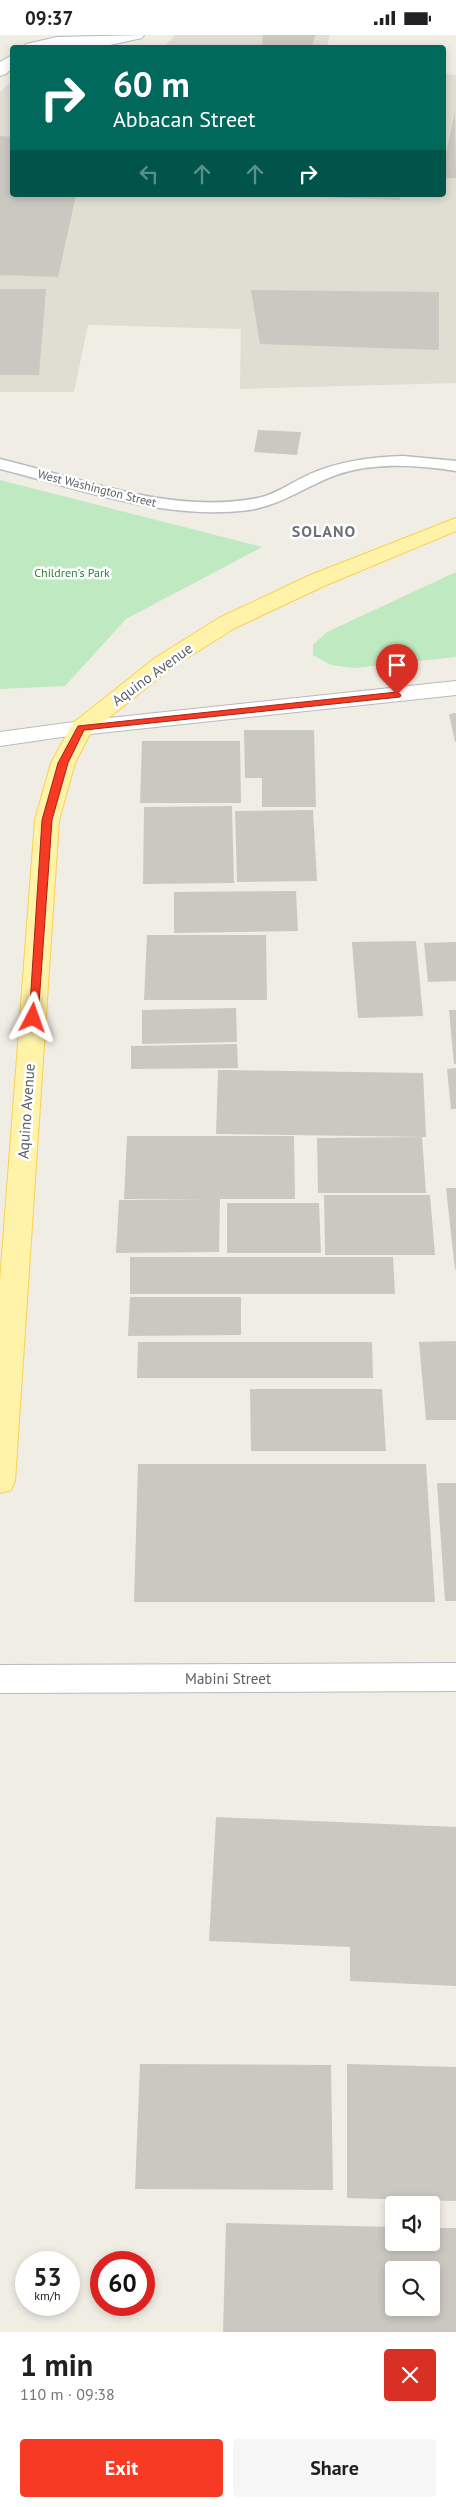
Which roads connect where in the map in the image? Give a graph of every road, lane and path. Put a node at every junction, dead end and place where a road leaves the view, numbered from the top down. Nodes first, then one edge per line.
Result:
1 (136, 35) edge
2 (42, 45) edge
3 (10, 62) edge
4 (0, 71) edge
5 (0, 464) edge
6 (456, 466) edge
7 (456, 523) edge
8 (456, 688) edge
9 (81, 728) junction
10 (0, 739) edge
11 (0, 1481) edge
12 (456, 1677) edge
13 (0, 1679) edge

1 - 2 street
3 - 4 street
5 - 6 lane, West Washington Street
7 - 9 main road, Aquino Avenue
8 - 9 street
9 - 10 street
9 - 11 main road, Aquino Avenue
12 - 13 street, Mabini Street

